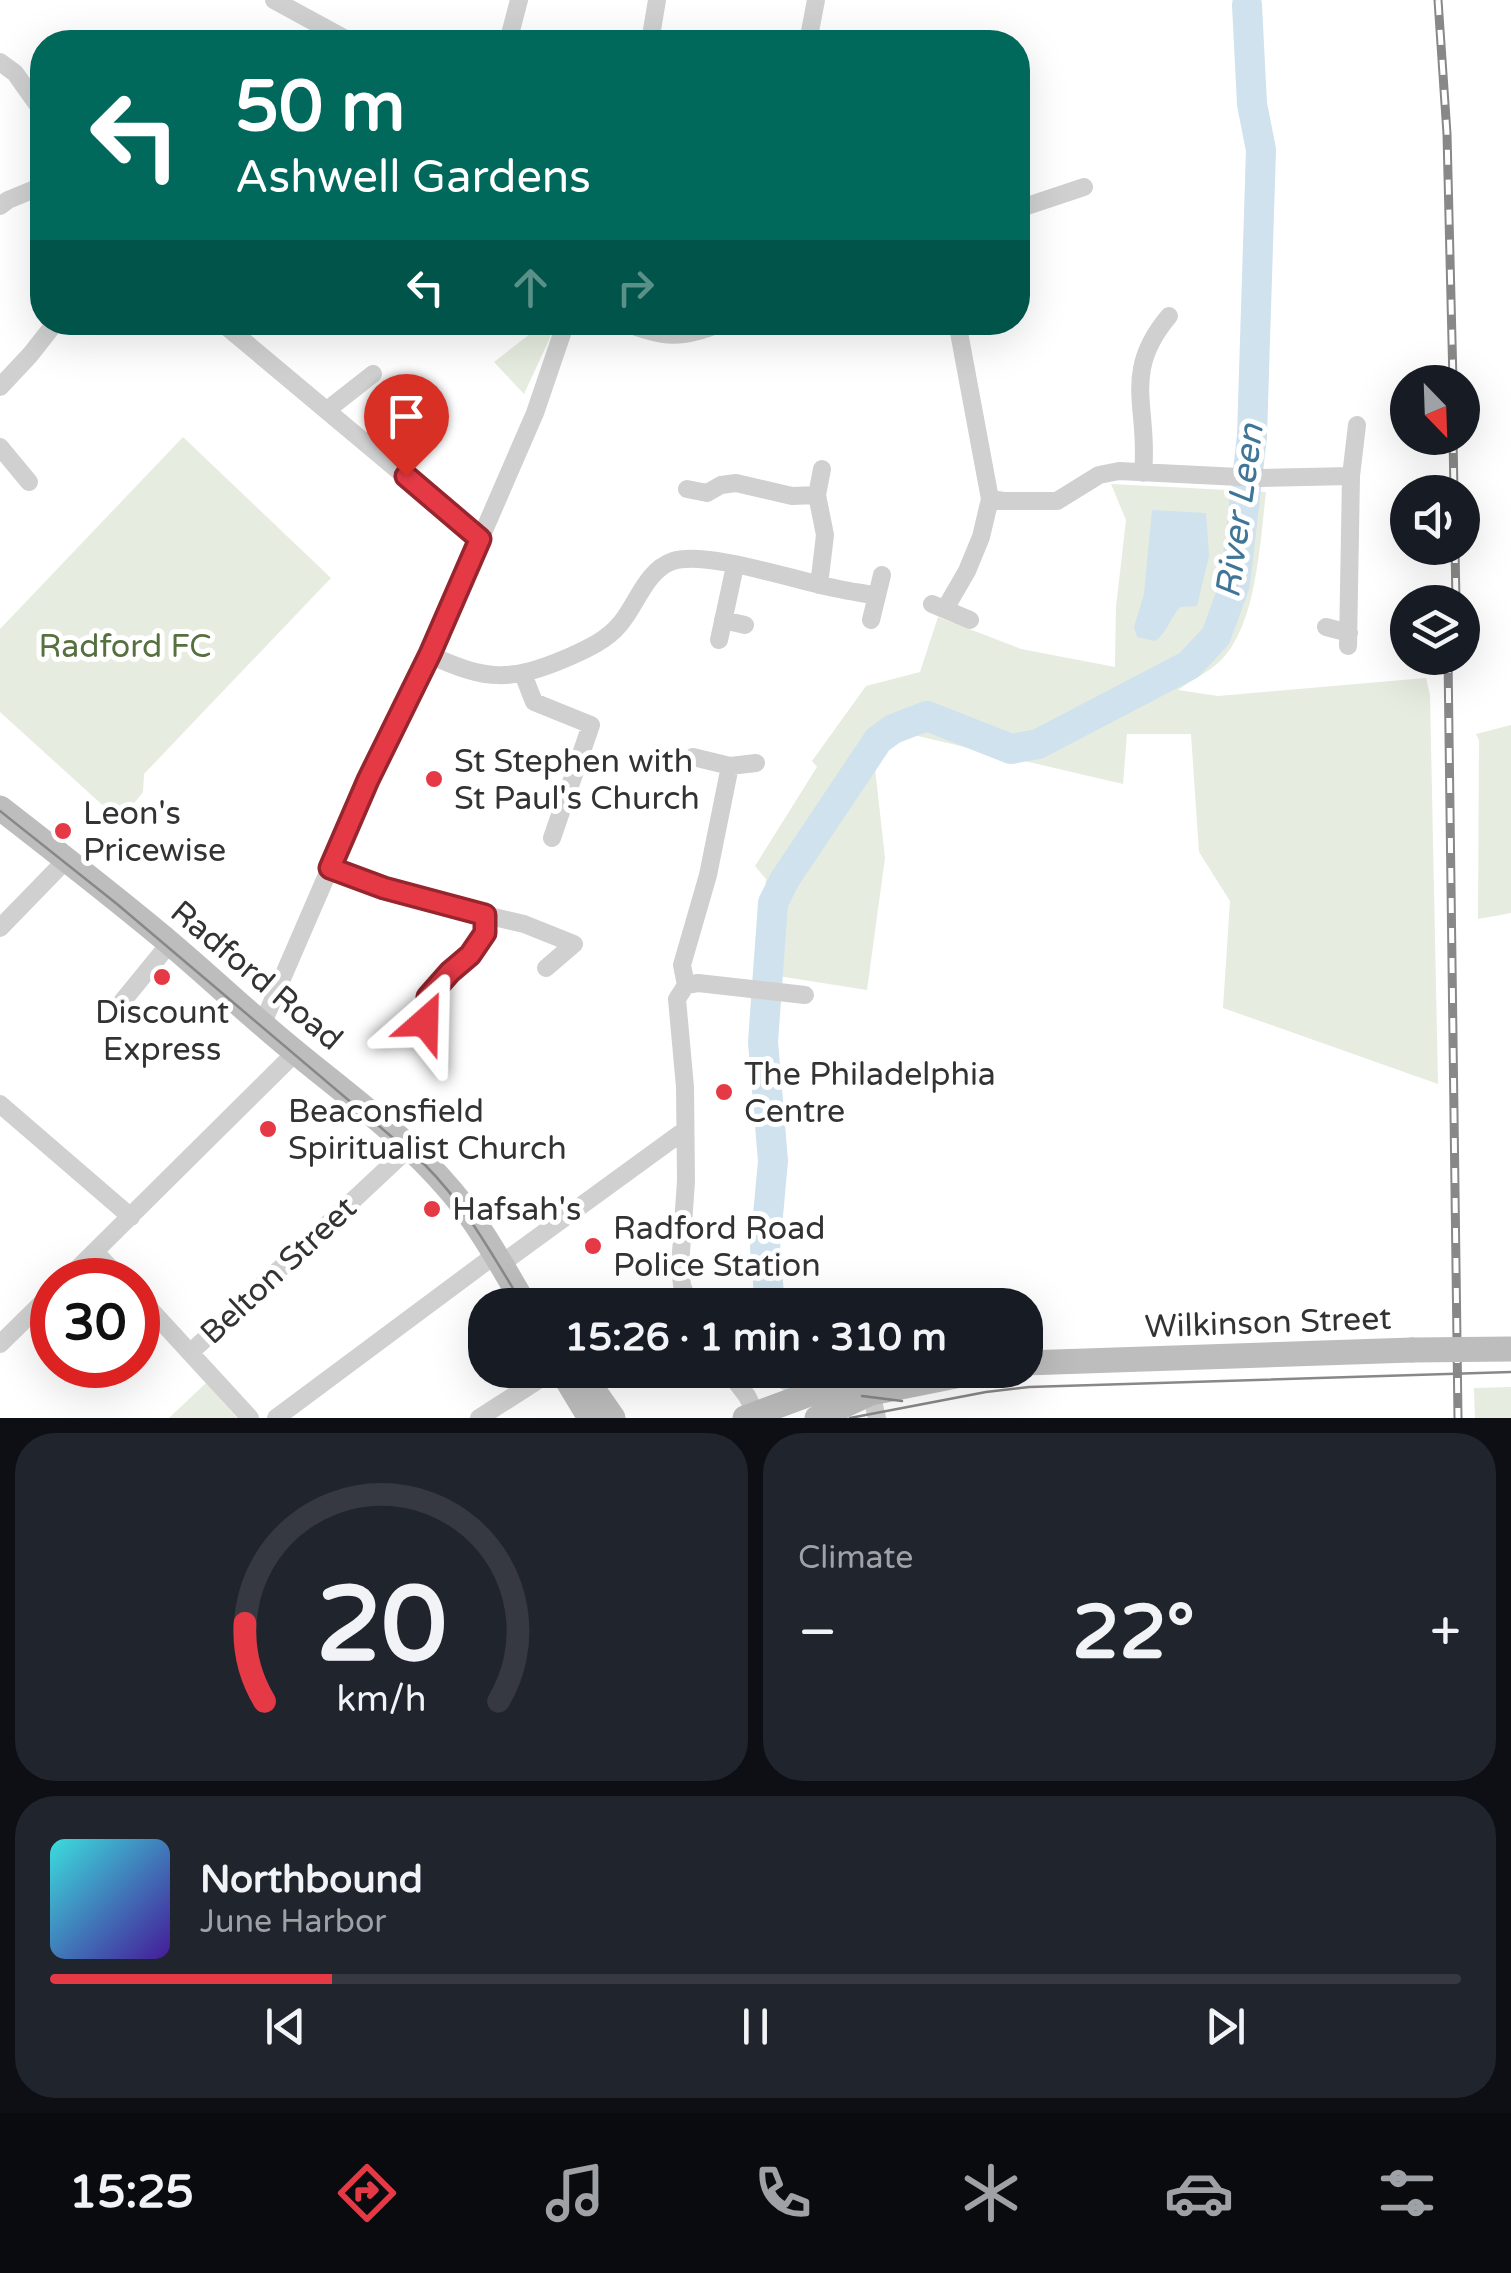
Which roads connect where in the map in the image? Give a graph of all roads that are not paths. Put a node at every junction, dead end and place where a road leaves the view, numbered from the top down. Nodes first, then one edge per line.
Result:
1 (274, 0) edge
2 (520, 0) edge
3 (658, 0) edge
4 (816, 0) edge
5 (328, 30) edge
6 (511, 30) edge
7 (652, 30) edge
8 (810, 30) edge
9 (0, 62) edge
10 (30, 93) edge
11 (1084, 188) dead end
12 (30, 191) edge
13 (1030, 205) edge
14 (0, 206) edge
15 (1168, 316) dead end
16 (46, 335) edge
17 (237, 335) edge
18 (561, 335) edge
19 (959, 335) edge
20 (373, 374) dead end
21 (0, 387) edge
22 (327, 410) junction
23 (1357, 425) dead end
24 (0, 447) edge
25 (822, 469) dead end
26 (1143, 473) junction
27 (1351, 476) junction
28 (29, 482) dead end
29 (687, 489) dead end
30 (817, 495) junction
31 (990, 499) junction
32 (480, 539) junction
33 (735, 566) junction
34 (882, 574) dead end
35 (819, 584) junction
36 (876, 596) junction
37 (723, 620) junction
38 (870, 620) dead end
39 (970, 620) dead end
40 (746, 625) dead end
41 (1326, 627) dead end
42 (720, 640) dead end
43 (430, 654) junction
44 (523, 674) junction
45 (693, 756) dead end
46 (756, 762) dead end
47 (730, 766) junction
48 (0, 808) edge
49 (552, 838) dead end
50 (66, 860) junction
51 (330, 868) junction
52 (485, 915) junction
53 (0, 928) edge
54 (170, 943) junction
55 (546, 968) dead end
56 (686, 985) junction
57 (804, 995) dead end
58 (121, 1003) dead end
59 (262, 1025) junction
60 (432, 1050) dead end
61 (294, 1052) junction
62 (0, 1104) edge
63 (684, 1130) junction
64 (410, 1147) junction
65 (130, 1217) junction
66 (95, 1252) junction
67 (89, 1258) edge
68 (101, 1258) edge
69 (498, 1260) junction
70 (515, 1288) edge
71 (683, 1288) edge
72 (30, 1315) edge
73 (160, 1320) edge
74 (0, 1344) edge
75 (1511, 1349) edge
76 (190, 1352) junction
77 (1043, 1362) edge
78 (528, 1388) edge
79 (570, 1388) edge
80 (589, 1388) edge
81 (741, 1388) edge
82 (902, 1388) edge
83 (874, 1394) edge
84 (829, 1410) edge
85 (756, 1417) edge
86 (250, 1418) edge
87 (276, 1418) edge
88 (479, 1418) edge
89 (590, 1418) edge
90 (613, 1418) edge

1 - 5 street
2 - 6 street
3 - 7 street
4 - 8 street
9 - 10 street
11 - 13 street
12 - 14 street
15 - 26 street
16 - 21 street
17 - 22 street
18 - 32 street
19 - 31 street
20 - 22 street
22 - 32 street
23 - 27 street
24 - 28 street
25 - 30 street
26 - 27 street
26 - 31 street
27 - 41 street
29 - 30 street
30 - 35 street
31 - 39 street
32 - 43 street
33 - 35 street
33 - 37 street
33 - 44 street
34 - 36 street
35 - 36 street
36 - 38 street
37 - 40 street
37 - 42 street
43 - 44 street
43 - 51 street
44 - 49 street
45 - 47 street
46 - 47 street
47 - 56 street
48 - 50 street, Radford Road
50 - 53 street
50 - 54 street, Radford Road
51 - 52 street
51 - 59 street
52 - 55 street
52 - 60 street
54 - 58 street
54 - 59 street, Radford Road
56 - 57 street
56 - 63 street
59 - 61 street, Radford Road
61 - 64 street, Radford Road
61 - 65 street
62 - 65 street
63 - 69 street
63 - 71 street
64 - 69 street, Radford Road
64 - 76 street, Belton Street
65 - 66 street
66 - 67 street
66 - 68 street
69 - 70 street, Radford Road
69 - 87 street
72 - 74 street
73 - 76 street
75 - 77 street, Wilkinson Street, bridge
76 - 86 street
78 - 88 street
79 - 89 street
80 - 90 street
81 - 85 street
82 - 83 street
83 - 84 street
83 - 85 street
84 - 85 street

